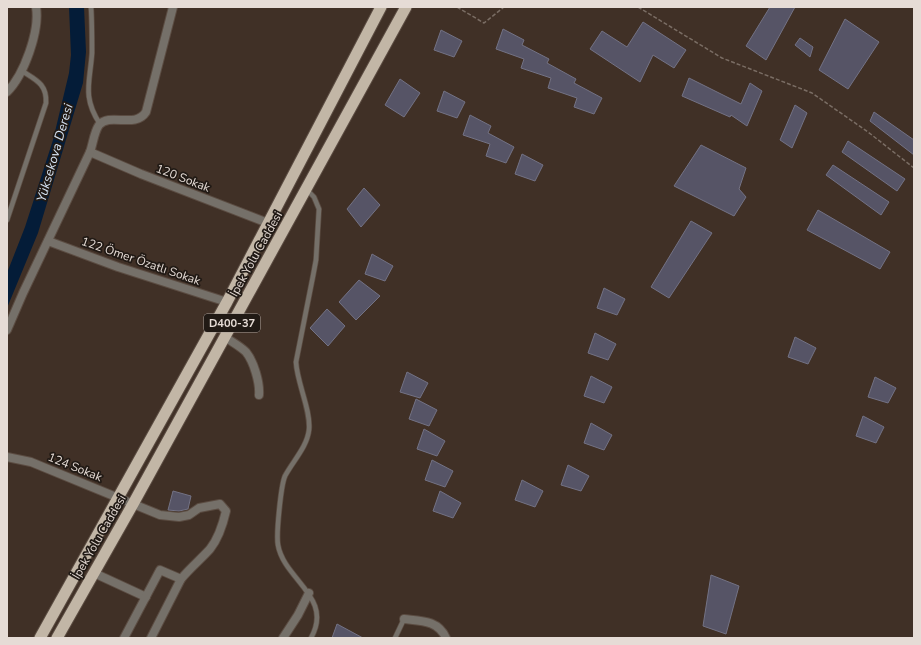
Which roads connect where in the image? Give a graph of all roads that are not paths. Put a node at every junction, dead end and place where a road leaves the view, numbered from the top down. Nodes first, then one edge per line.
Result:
1 (36, 7) edge
2 (91, 7) edge
3 (173, 7) edge
4 (381, 7) edge
5 (406, 7) edge
6 (22, 71) junction
7 (7, 92) edge
8 (100, 124) junction
9 (90, 152) junction
10 (306, 189) junction
11 (7, 220) edge
12 (268, 223) junction
13 (48, 241) junction
14 (227, 302) junction
15 (7, 330) edge
16 (225, 337) junction
17 (259, 396) dead end
18 (7, 457) edge
19 (119, 497) junction
20 (133, 504) junction
21 (94, 573) junction
22 (181, 579) junction
23 (309, 594) junction
24 (146, 597) junction
25 (404, 619) joint
26 (40, 638) edge
27 (57, 638) edge
28 (124, 638) edge
29 (151, 638) edge
30 (283, 638) edge
31 (311, 638) edge
32 (395, 638) edge
33 (446, 638) edge

1 - 6 street
2 - 8 lane
3 - 8 street
4 - 12 highway, İpek Yolu Caddesi / D400-37
5 - 10 highway, İpek Yolu Caddesi / D400-37
6 - 7 street
6 - 11 lane
8 - 9 street
9 - 12 street, 120 Sokak
9 - 13 street
10 - 16 highway, İpek Yolu Caddesi / D400-37
10 - 23 lane
12 - 14 highway, İpek Yolu Caddesi / D400-37
13 - 14 street, 122 Ömer Özatlı Sokak
13 - 15 street
14 - 19 highway, İpek Yolu Caddesi / D400-37
16 - 17 street
16 - 20 highway, İpek Yolu Caddesi / D400-37
18 - 19 street, 124 Sokak
19 - 20 street, 124 Sokak
19 - 26 highway, İpek Yolu Caddesi / D400-37
20 - 21 highway, İpek Yolu Caddesi / D400-37
20 - 22 street, 124 Sokak
21 - 24 street
21 - 27 highway, İpek Yolu Caddesi / D400-37
22 - 24 street
22 - 29 street
23 - 30 street
23 - 31 lane
24 - 28 street
25 - 32 lane
25 - 33 street

